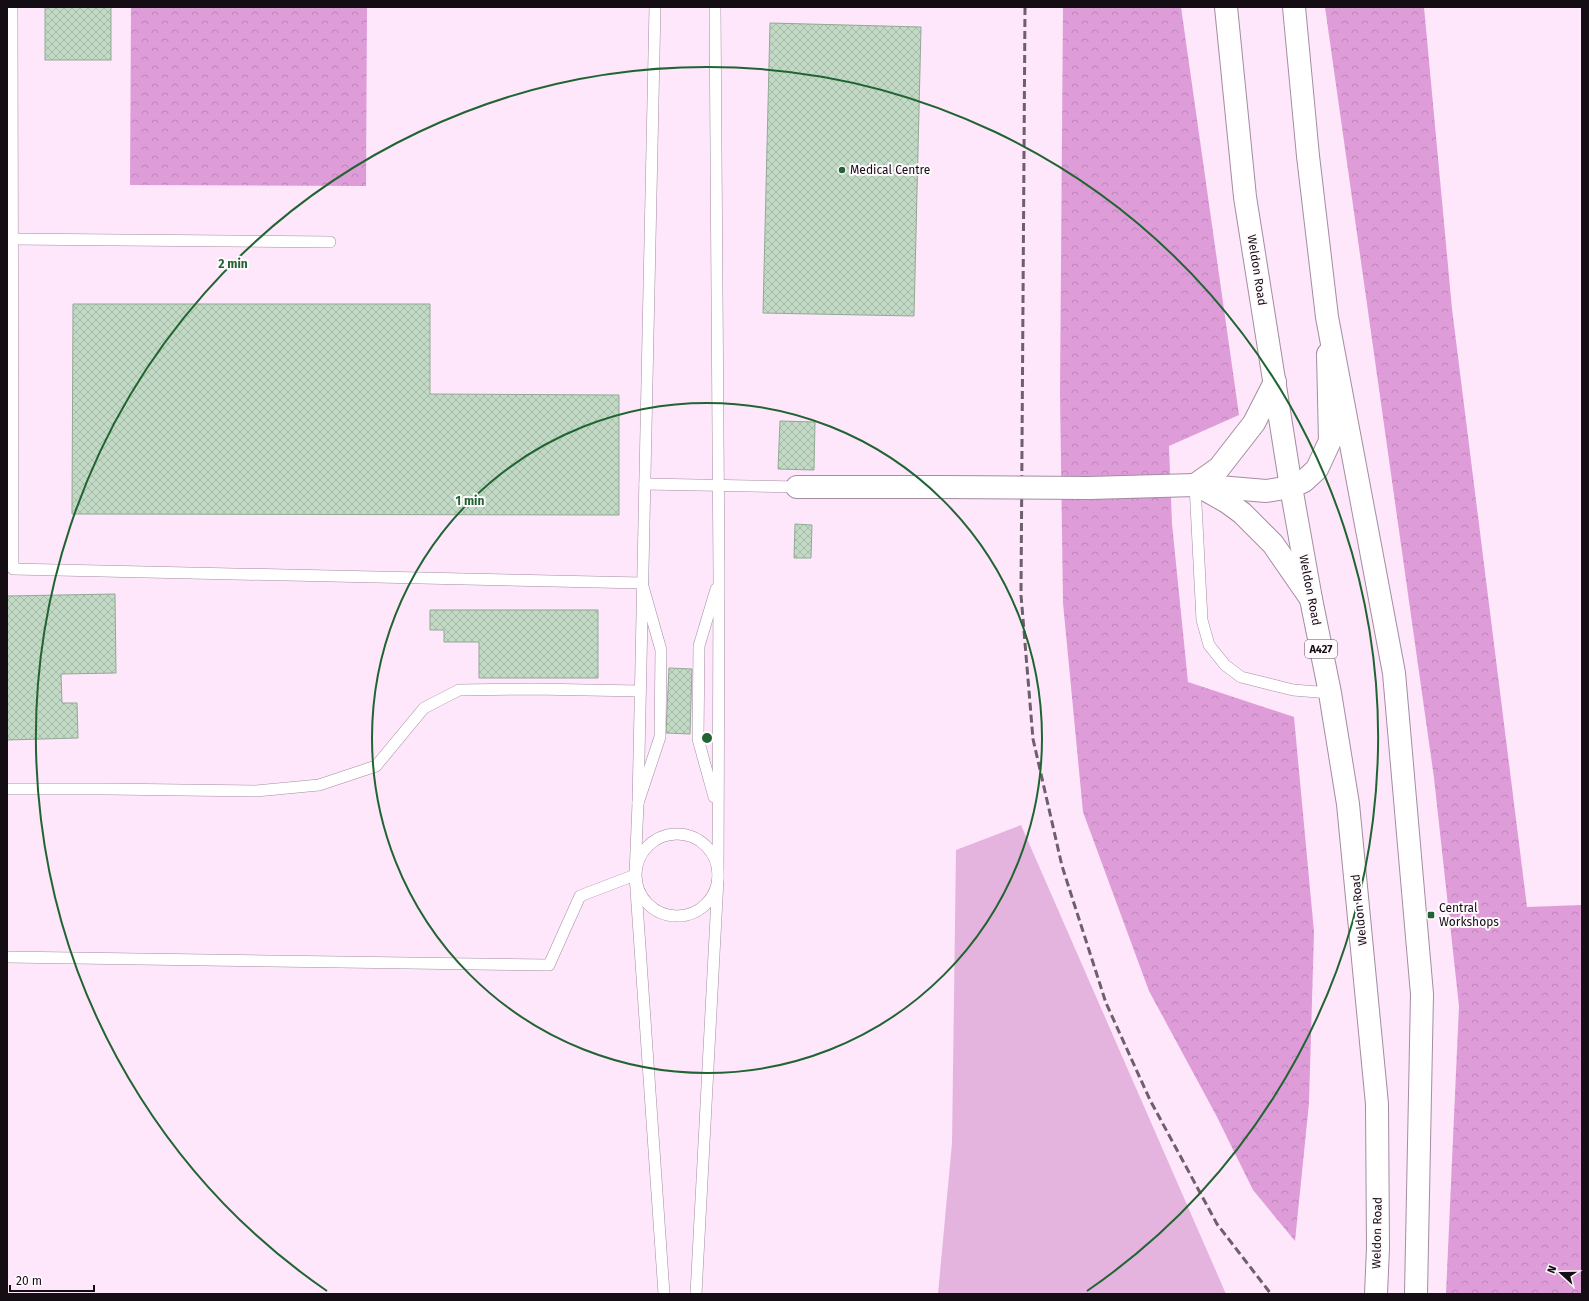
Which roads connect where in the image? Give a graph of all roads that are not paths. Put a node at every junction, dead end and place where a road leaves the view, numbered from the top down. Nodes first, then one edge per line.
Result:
1 (12, 7) edge
2 (655, 7) edge
3 (715, 7) edge
4 (1226, 7) edge
5 (1294, 7) edge
6 (11, 239) junction
7 (330, 242) dead end
8 (1327, 317) junction
9 (1274, 382) junction
10 (645, 484) junction
11 (1196, 485) junction
12 (718, 486) junction
13 (797, 487) joint
14 (1292, 487) junction
15 (719, 577) junction
16 (642, 583) junction
17 (1311, 599) junction
18 (640, 691) junction
19 (1330, 693) junction
20 (7, 789) edge
21 (638, 803) junction
22 (718, 811) junction
23 (635, 875) junction
24 (718, 879) junction
25 (7, 957) edge
26 (664, 1294) edge
27 (696, 1294) edge
28 (1376, 1294) edge
29 (1416, 1294) edge

1 - 6 lane
2 - 10 lane
3 - 12 lane
4 - 9 main road, Weldon Road / A427
5 - 8 main road
6 - 7 lane
6 - 16 lane
8 - 14 main road
8 - 29 main road
9 - 11 main road
9 - 14 main road, Weldon Road / A427
10 - 12 lane
10 - 16 lane
11 - 13 main road, bridge
11 - 14 main road
11 - 17 main road
11 - 19 lane
12 - 13 lane
12 - 15 lane
14 - 17 main road, Weldon Road / A427
15 - 22 lane
15 - 22 lane
16 - 18 lane
16 - 21 lane
17 - 19 main road, Weldon Road / A427
18 - 20 lane
18 - 21 lane
19 - 28 main road, Weldon Road / A427
21 - 23 lane
22 - 24 lane
23 - 24 lane
23 - 24 lane
23 - 25 lane
23 - 26 lane
24 - 27 lane

